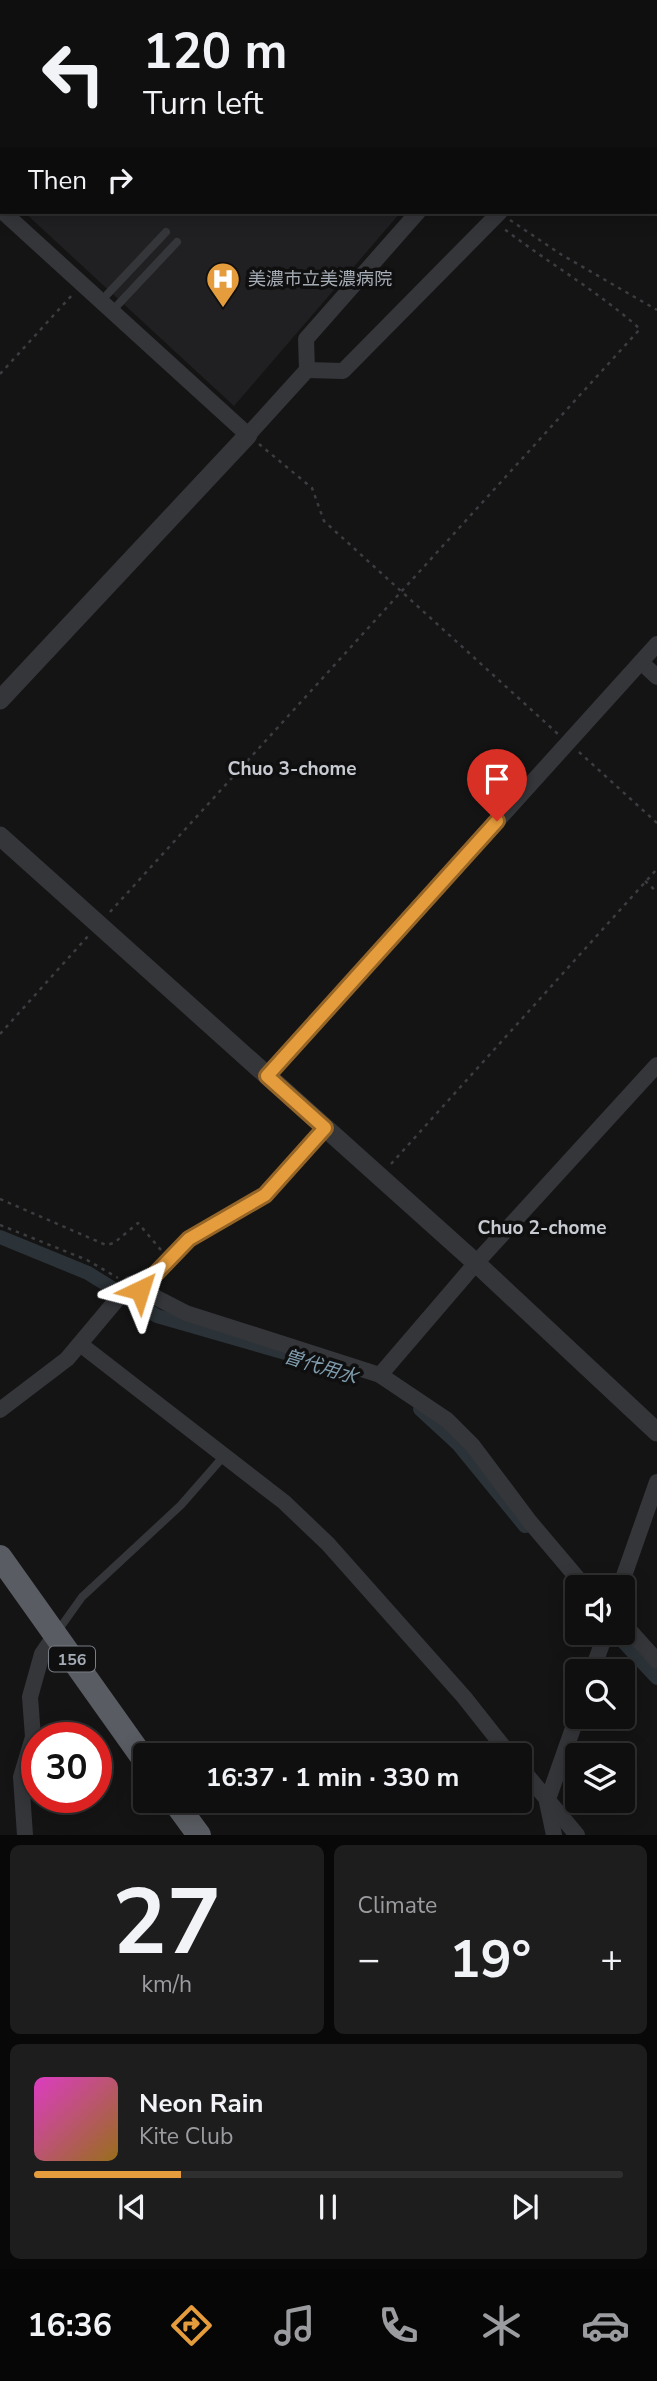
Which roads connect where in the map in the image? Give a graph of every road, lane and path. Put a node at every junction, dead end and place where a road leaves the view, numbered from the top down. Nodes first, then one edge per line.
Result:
1 (4, 214) edge
2 (416, 214) edge
3 (496, 216) edge
4 (166, 232) dead end
5 (177, 242) dead end
6 (82, 284) junction
7 (107, 306) junction
8 (657, 310) edge
9 (307, 370) junction
10 (0, 374) edge
11 (248, 435) junction
12 (401, 593) junction
13 (657, 644) edge
14 (641, 663) junction
15 (657, 677) edge
16 (0, 700) edge
17 (568, 743) junction
18 (657, 823) edge
19 (3, 843) edge
20 (657, 869) edge
21 (645, 881) junction
22 (657, 892) edge
23 (98, 926) junction
24 (0, 1034) edge
25 (657, 1065) edge
26 (267, 1076) junction
27 (325, 1128) junction
28 (380, 1177) junction
29 (0, 1199) edge
30 (0, 1225) edge
31 (168, 1257) junction
32 (476, 1263) junction
33 (135, 1287) junction
34 (80, 1344) junction
35 (380, 1375) junction
36 (0, 1410) edge
37 (657, 1432) edge
38 (223, 1457) junction
39 (657, 1482) edge
40 (0, 1558) edge
41 (575, 1575) edge
42 (624, 1575) edge
43 (55, 1635) junction
44 (635, 1636) edge
45 (657, 1661) edge
46 (573, 1729) edge
47 (500, 1743) edge
48 (133, 1744) edge
49 (532, 1783) edge
50 (547, 1802) junction
51 (182, 1813) edge
52 (25, 1835) edge
53 (198, 1835) edge
54 (554, 1835) edge
55 (577, 1835) edge

1 - 6 street
2 - 9 street
3 - 8 path
3 - 9 street
3 - 12 path
4 - 7 lane
5 - 7 lane
6 - 7 street
6 - 10 path
7 - 11 street
9 - 11 street
11 - 12 path
11 - 16 street
12 - 17 path
12 - 23 path
13 - 14 street
14 - 15 street
14 - 17 street
17 - 18 path
17 - 26 street
19 - 23 street
20 - 21 path
21 - 22 path
21 - 28 path
23 - 24 path
23 - 26 street
25 - 32 street
26 - 27 street
27 - 28 street
27 - 31 street
28 - 32 street
29 - 31 path
30 - 33 path
31 - 33 street
32 - 35 street
32 - 37 street
33 - 34 street
33 - 35 street
34 - 36 street
34 - 38 street
35 - 41 street
38 - 43 lane
38 - 47 street
39 - 42 street
40 - 43 highway, 156
43 - 48 highway, 156
43 - 52 street
44 - 45 street
46 - 50 street
49 - 50 street
50 - 54 street
50 - 55 street
51 - 53 highway

